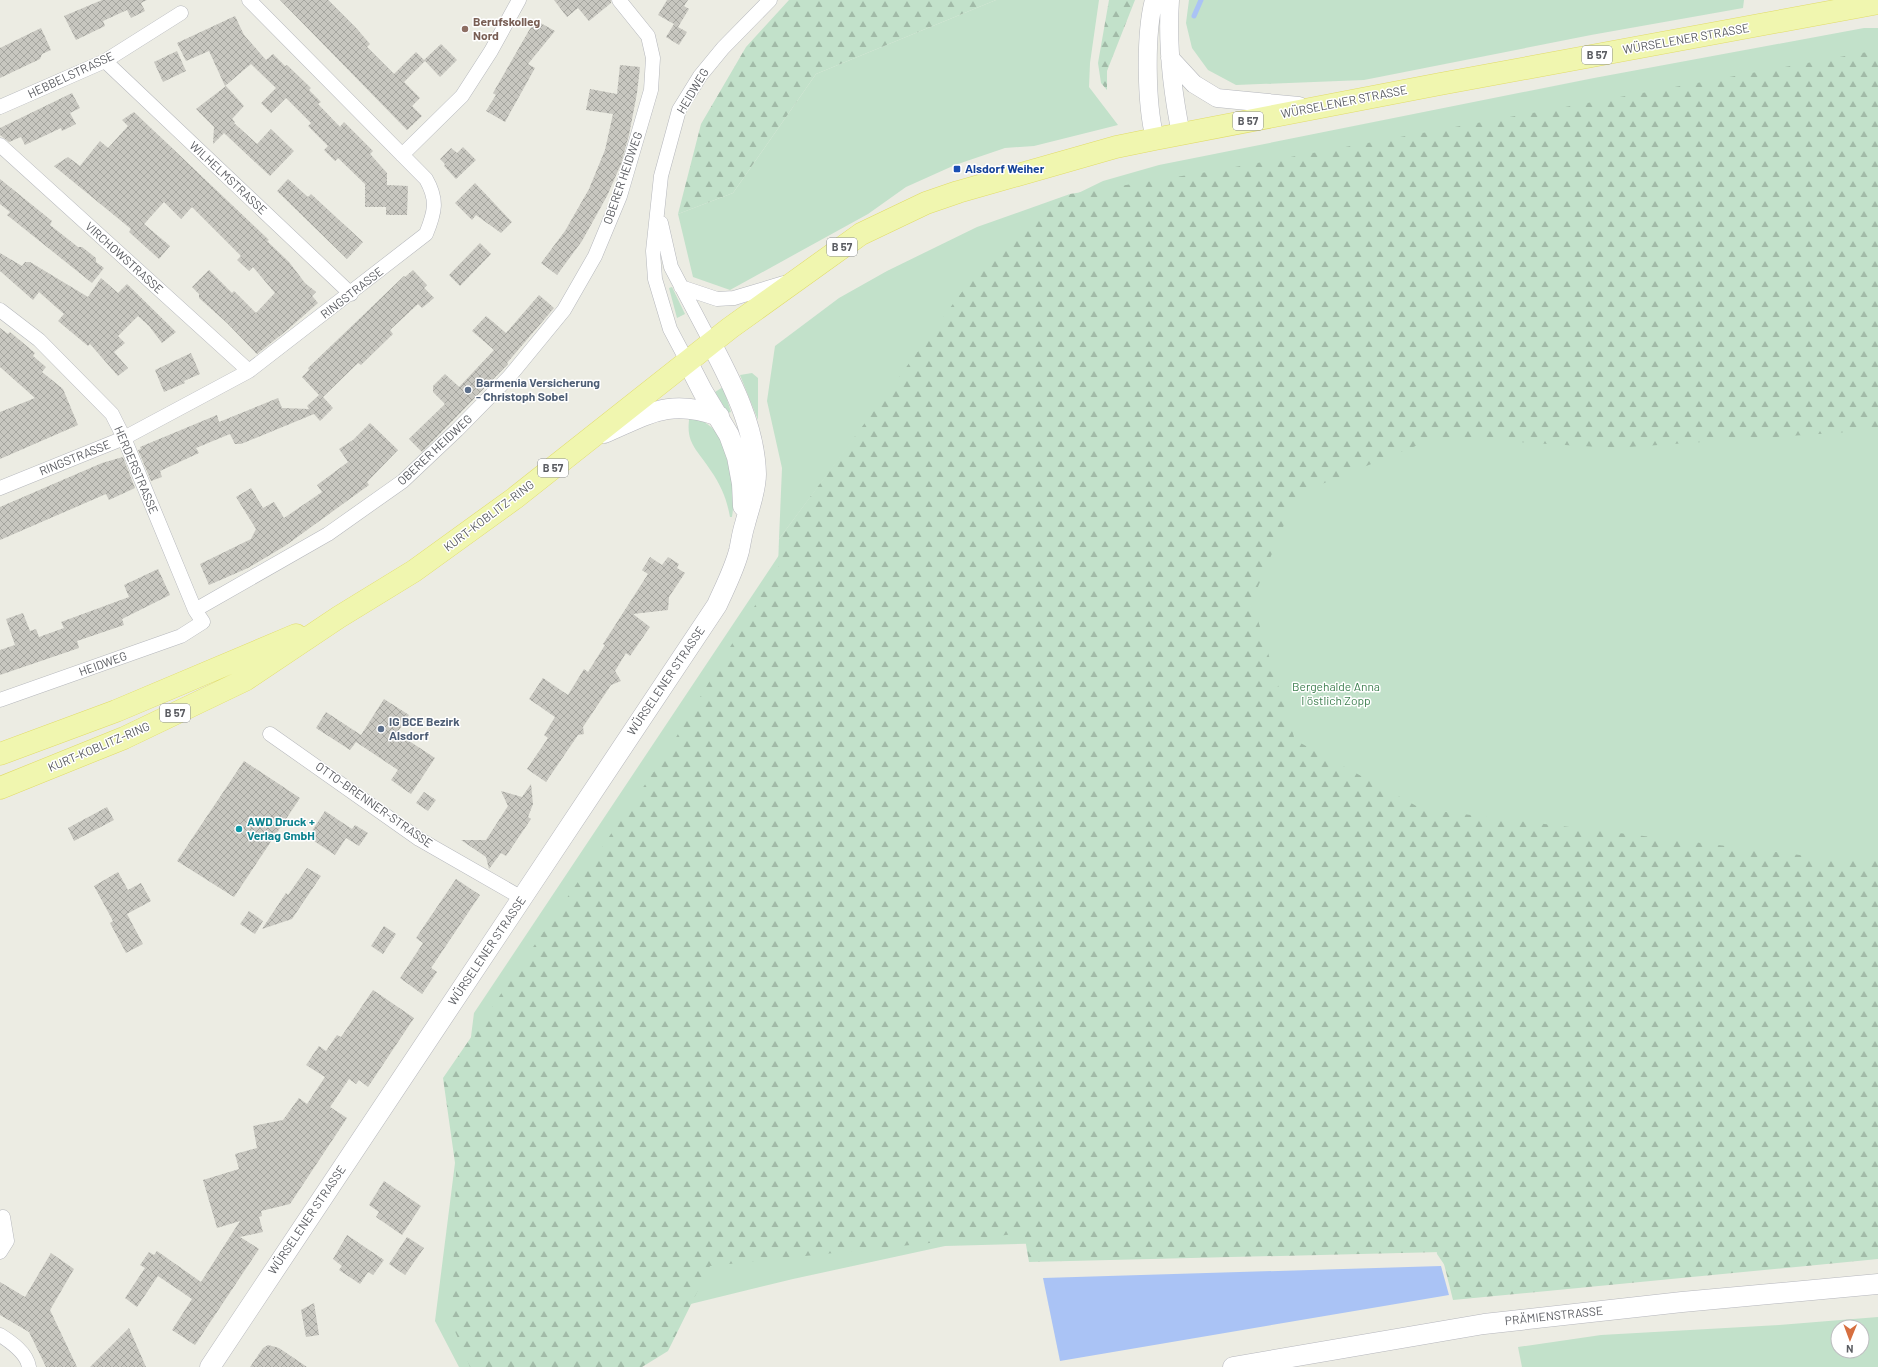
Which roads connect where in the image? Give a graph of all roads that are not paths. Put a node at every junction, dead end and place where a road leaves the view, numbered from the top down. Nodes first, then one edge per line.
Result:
1 (249, 0) edge
2 (519, 0) edge
3 (619, 0) edge
4 (770, 0) edge
5 (1154, 0) edge
6 (1170, 0) edge
7 (1878, 3) edge
8 (181, 13) dead end
9 (1170, 58) junction
10 (105, 61) junction
11 (0, 107) edge
12 (1315, 108) junction
13 (1181, 134) junction
14 (1156, 139) junction
15 (0, 145) edge
16 (402, 155) junction
17 (657, 205) junction
18 (798, 279) junction
19 (681, 287) junction
20 (351, 294) junction
21 (0, 310) edge
22 (711, 343) junction
23 (687, 361) junction
24 (249, 371) junction
25 (719, 416) junction
26 (124, 438) junction
27 (591, 438) junction
28 (0, 488) edge
29 (744, 526) junction
30 (195, 610) junction
31 (340, 617) junction
32 (203, 622) joint
33 (0, 700) edge
34 (270, 734) dead end
35 (0, 754) edge
36 (0, 788) edge
37 (522, 898) junction
38 (3, 1217) dead end
39 (0, 1252) edge
40 (1878, 1284) edge
41 (0, 1335) edge
42 (29, 1367) edge
43 (210, 1367) edge
44 (1233, 1367) edge

1 - 16 street, RINGSTRASSE
2 - 16 street
3 - 30 street, OBERER HEIDWEG
4 - 17 street, HEIDWEG
5 - 14 street
6 - 9 street
7 - 12 main road, WÜRSELENER STRASSE / B 57
8 - 10 street, HEBBELSTRASSE
9 - 12 street
9 - 13 street
10 - 11 street, HEBBELSTRASSE
10 - 20 street, WILHELMSTRASSE
12 - 13 main road, WÜRSELENER STRASSE / B 57
13 - 14 main road, WÜRSELENER STRASSE / B 57
14 - 18 main road, WÜRSELENER STRASSE / B 57
15 - 24 street, VIRCHOWSTRASSE
16 - 20 street, RINGSTRASSE
17 - 19 street, HEIDWEG
17 - 23 street, HEIDWEG
18 - 19 street
18 - 22 main road, WÜRSELENER STRASSE / B 57
19 - 22 street, HEIDWEG
20 - 24 street, RINGSTRASSE
21 - 26 street, HERDERSTRASSE
22 - 23 main road, WÜRSELENER STRASSE / B 57
22 - 29 main road, WÜRSELENER STRASSE
23 - 25 main road, WÜRSELENER STRASSE
23 - 27 main road, KURT-KOBLITZ-RING / B 57
24 - 26 street, RINGSTRASSE
25 - 27 main road
25 - 29 main road, WÜRSELENER STRASSE
26 - 28 street, RINGSTRASSE
26 - 30 street, HERDERSTRASSE
27 - 31 main road, KURT-KOBLITZ-RING / B 57
29 - 37 main road, WÜRSELENER STRASSE
30 - 32 street, HERDERSTRASSE
31 - 35 main road, KURT-KOBLITZ-RING / B 57
31 - 36 main road, KURT-KOBLITZ-RING / B 57
32 - 33 street, HEIDWEG
34 - 37 street, OTTO-BRENNER-STRASSE
37 - 43 main road, WÜRSELENER STRASSE
38 - 39 street
40 - 44 main road, PRÄMIENSTRASSE
41 - 42 street

